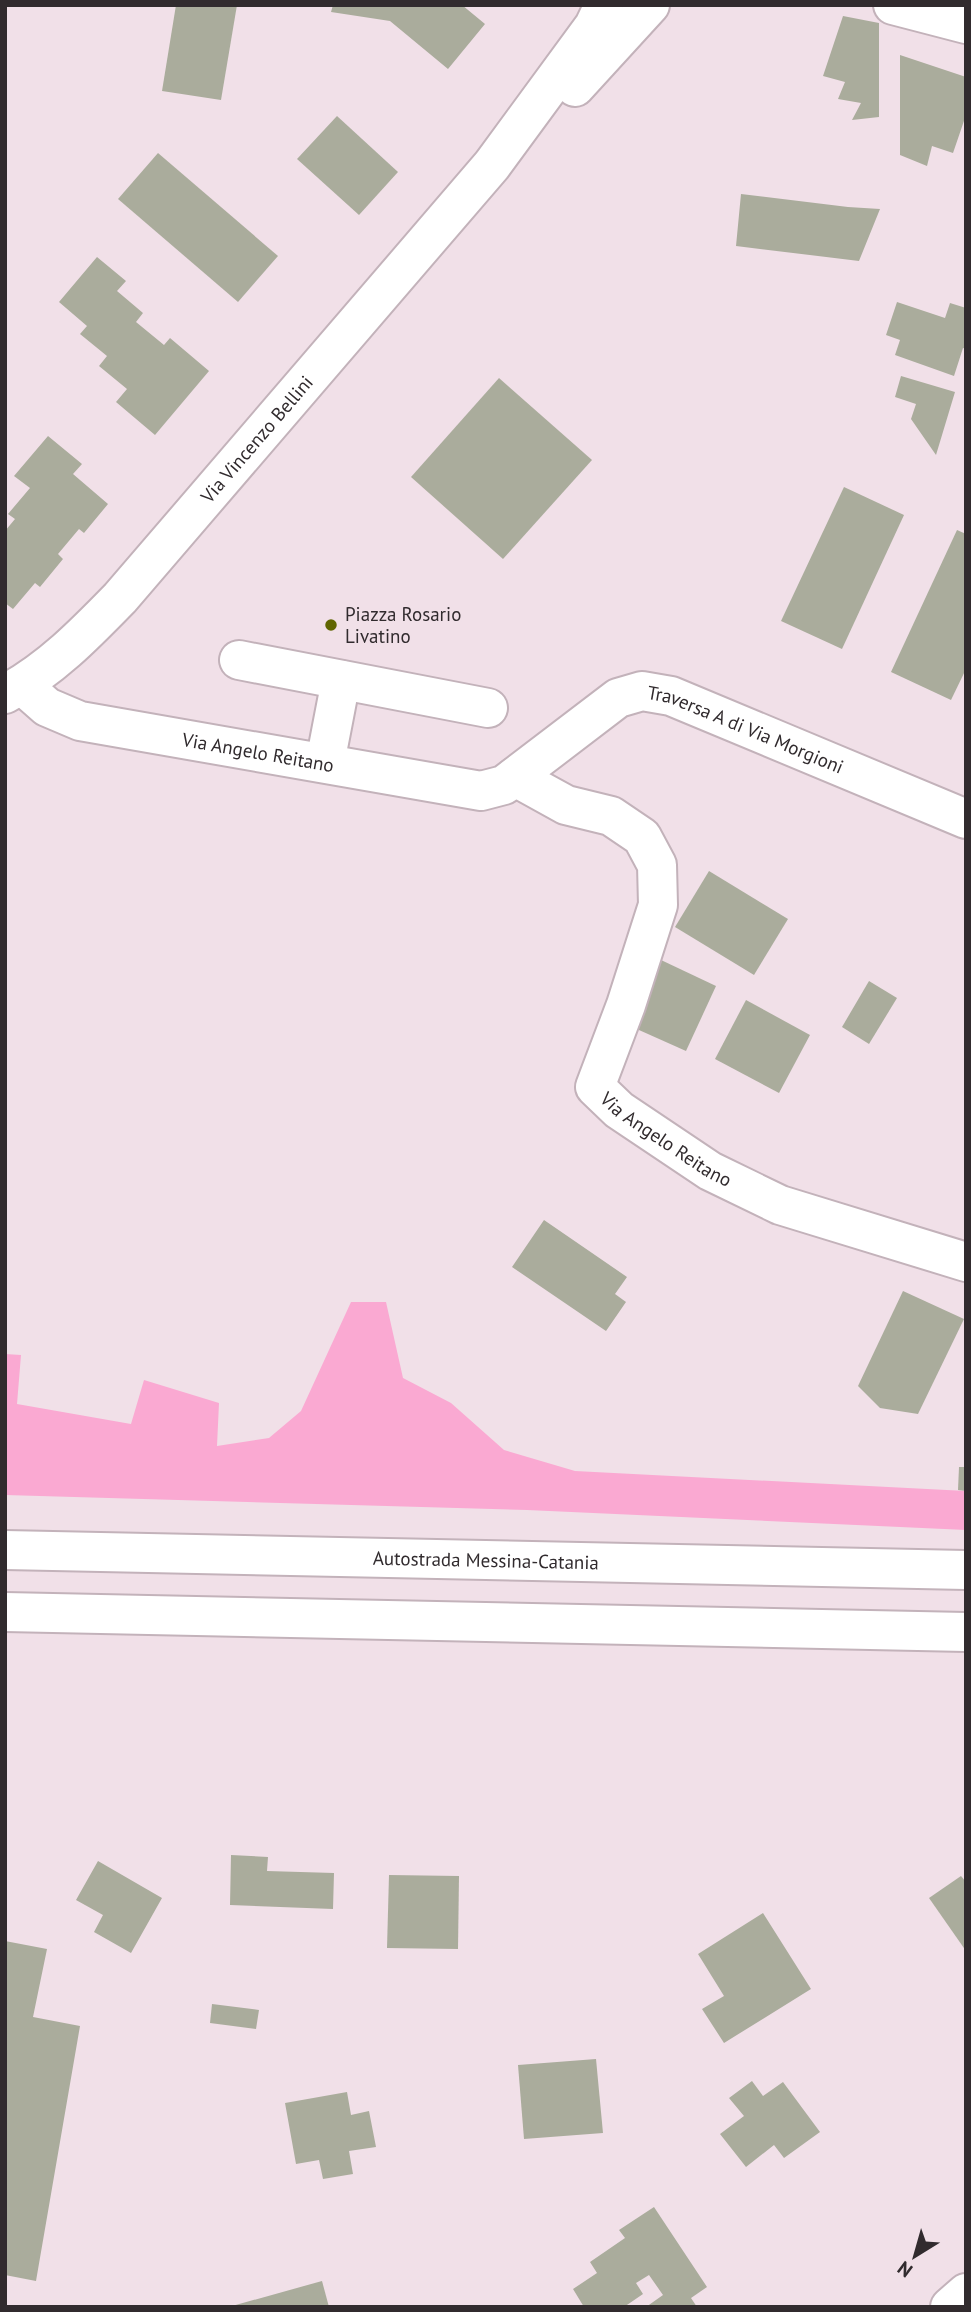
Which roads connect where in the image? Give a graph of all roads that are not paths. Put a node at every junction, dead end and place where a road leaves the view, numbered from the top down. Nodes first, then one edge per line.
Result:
1 (604, 5) edge
2 (650, 5) edge
3 (893, 5) edge
4 (964, 24) edge
5 (492, 165) junction
6 (239, 660) dead end
7 (341, 680) junction
8 (14, 690) edge
9 (488, 708) dead end
10 (325, 763) junction
11 (509, 781) junction
12 (966, 819) edge
13 (966, 1262) edge
14 (5, 1550) edge
15 (966, 1570) edge
16 (5, 1612) edge
17 (966, 1632) edge
18 (966, 2294) edge
19 (950, 2307) edge

1 - 5 main road
2 - 5 main road
3 - 4 main road
5 - 8 main road, Via Vincenzo Bellini
6 - 7 main road
7 - 9 main road
7 - 10 main road
8 - 10 main road, Via Angelo Reitano
10 - 11 main road, Via Angelo Reitano
11 - 12 main road, Traversa A di Via Morgioni
11 - 13 main road, Via Angelo Reitano
14 - 15 main road, Autostrada Messina-Catania
16 - 17 main road
18 - 19 main road

